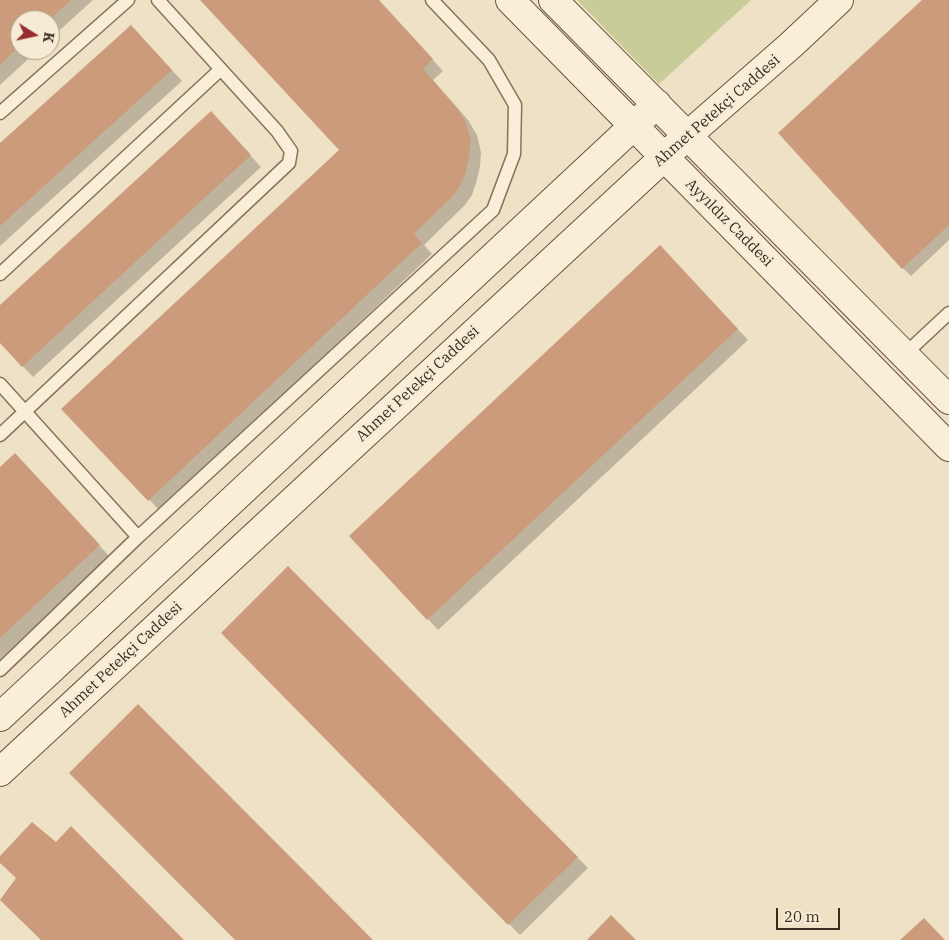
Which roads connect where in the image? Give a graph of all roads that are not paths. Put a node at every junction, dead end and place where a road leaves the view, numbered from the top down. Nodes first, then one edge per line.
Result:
1 (128, 0) edge
2 (158, 0) edge
3 (432, 0) edge
4 (510, 0) edge
5 (553, 0) edge
6 (840, 0) edge
7 (221, 69) junction
8 (657, 104) junction
9 (0, 113) edge
10 (634, 126) junction
11 (688, 135) junction
12 (664, 157) junction
13 (0, 274) edge
14 (949, 313) edge
15 (904, 355) junction
16 (0, 384) edge
17 (949, 400) edge
18 (26, 412) junction
19 (0, 435) edge
20 (949, 447) edge
21 (138, 537) junction
22 (0, 670) edge
23 (0, 717) edge
24 (0, 772) edge

1 - 9 lane
2 - 7 lane
3 - 21 lane
4 - 10 street, Ayyıldız Caddesi
5 - 8 street
6 - 11 street, Ahmet Petekçi Caddesi
7 - 13 lane
7 - 18 lane
8 - 10 street
8 - 11 street
10 - 12 street, Ayyıldız Caddesi
10 - 23 street
11 - 12 street, Ahmet Petekçi Caddesi
11 - 15 street
12 - 20 street, Ayyıldız Caddesi
12 - 24 street, Ahmet Petekçi Caddesi
14 - 15 lane
15 - 17 street
16 - 18 lane
18 - 19 lane
18 - 21 lane
21 - 22 lane

